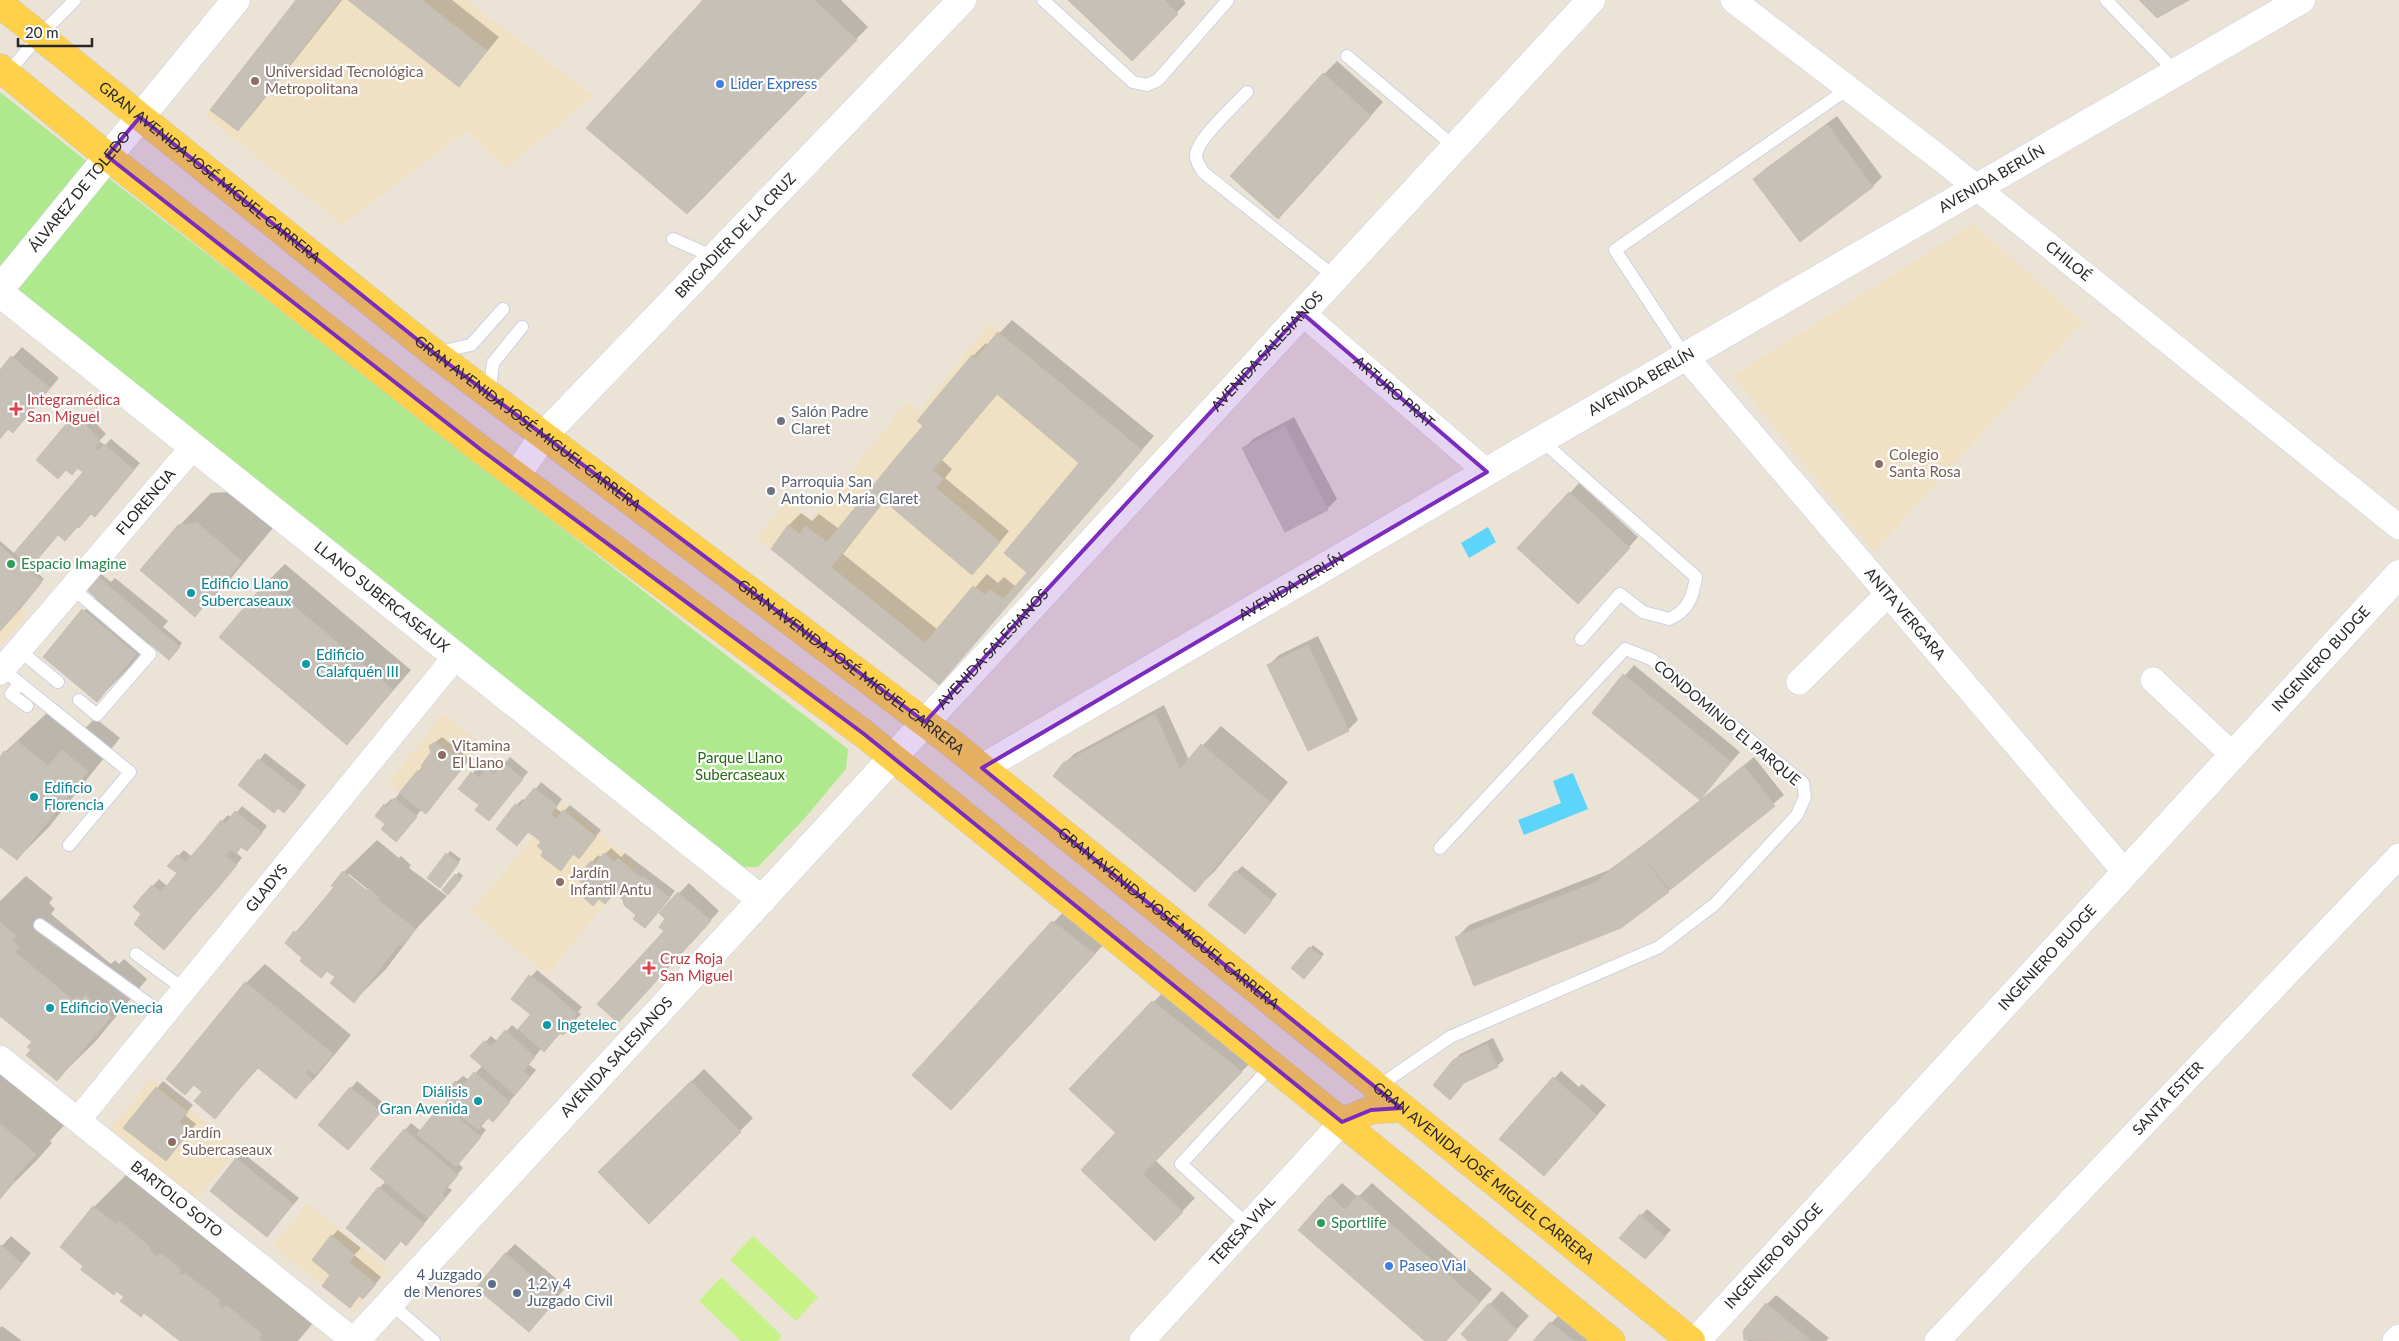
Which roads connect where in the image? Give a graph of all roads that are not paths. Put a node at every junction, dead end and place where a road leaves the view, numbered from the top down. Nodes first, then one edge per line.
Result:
1 (74, 0) edge
2 (236, 0) edge
3 (962, 0) edge
4 (1043, 0) edge
5 (1228, 0) edge
6 (1591, 0) edge
7 (1733, 0) edge
8 (2106, 0) edge
9 (2301, 0) edge
10 (0, 4) edge
11 (39, 36) junction
12 (1348, 56) dead end
13 (3, 71) edge
14 (2176, 72) junction
15 (1849, 88) junction
16 (1247, 92) dead end
17 (140, 117) junction
18 (1455, 147) junction
19 (108, 156) junction
20 (1976, 187) junction
21 (673, 239) dead end
22 (714, 258) junction
23 (1335, 277) junction
24 (0, 291) edge
25 (503, 309) dead end
26 (1302, 313) junction
27 (522, 327) dead end
28 (434, 353) junction
29 (1685, 356) junction
30 (489, 394) junction
31 (544, 435) junction
32 (1541, 440) junction
33 (193, 447) junction
34 (1487, 472) junction
35 (516, 476) junction
36 (2399, 527) edge
37 (2399, 574) edge
38 (71, 587) junction
39 (1888, 594) junction
40 (1581, 638) dead end
41 (18, 650) junction
42 (456, 656) junction
43 (8, 675) edge
44 (2153, 680) dead end
45 (58, 682) dead end
46 (1799, 682) dead end
47 (79, 700) dead end
48 (27, 706) dead end
49 (924, 722) junction
50 (2233, 755) junction
51 (893, 759) junction
52 (982, 768) junction
53 (69, 845) dead end
54 (1440, 848) dead end
55 (2399, 856) edge
56 (2126, 872) junction
57 (762, 900) junction
58 (40, 925) dead end
59 (136, 954) dead end
60 (185, 990) junction
61 (164, 1015) junction
62 (0, 1058) edge
63 (1272, 1064) junction
64 (1376, 1088) junction
65 (1401, 1108) junction
66 (78, 1120) junction
67 (1342, 1122) junction
68 (1248, 1225) junction
69 (390, 1303) junction
70 (2399, 1337) edge
71 (355, 1341) edge
72 (434, 1341) edge
73 (1142, 1341) edge
74 (1611, 1341) edge
75 (1692, 1341) edge
76 (1696, 1341) edge
77 (1937, 1341) edge
78 (2396, 1341) edge

1 - 11 lane
2 - 17 street, ÁLVAREZ DE TOLEDO
3 - 22 street, BRIGADIER DE LA CRUZ
4 - 5 lane
6 - 18 street, AVENIDA SALESIANOS
7 - 15 street, CHILOÉ
8 - 14 lane
9 - 14 street, AVENIDA BERLÍN
10 - 11 main road, GRAN AVENIDA JOSÉ MIGUEL CARRERA
11 - 13 lane
11 - 17 main road, GRAN AVENIDA JOSÉ MIGUEL CARRERA
12 - 18 lane
13 - 19 main road
14 - 20 street, AVENIDA BERLÍN
15 - 20 street, CHILOÉ
15 - 29 lane
16 - 23 lane
17 - 19 street, ÁLVAREZ DE TOLEDO
17 - 28 main road, GRAN AVENIDA JOSÉ MIGUEL CARRERA
18 - 23 street, AVENIDA SALESIANOS
19 - 24 street, ÁLVAREZ DE TOLEDO
19 - 35 main road
20 - 29 street, AVENIDA BERLÍN
20 - 36 street, CHILOÉ
21 - 22 lane
22 - 31 street, BRIGADIER DE LA CRUZ
23 - 26 street, AVENIDA SALESIANOS
24 - 33 street, LLANO SUBERCASEAUX
25 - 28 lane
26 - 34 street, ARTURO PRAT
26 - 49 street, AVENIDA SALESIANOS
27 - 30 lane
28 - 30 main road, GRAN AVENIDA JOSÉ MIGUEL CARRERA
29 - 32 street, AVENIDA BERLÍN
29 - 39 street, ANITA VERGARA
30 - 31 main road, GRAN AVENIDA JOSÉ MIGUEL CARRERA
31 - 35 street, BRIGADIER DE LA CRUZ
31 - 49 main road, GRAN AVENIDA JOSÉ MIGUEL CARRERA
32 - 34 street, AVENIDA BERLÍN
32 - 40 lane
33 - 38 street, FLORENCIA
33 - 42 street, LLANO SUBERCASEAUX
34 - 52 street, AVENIDA BERLÍN
35 - 51 main road
37 - 50 street, INGENIERO BUDGE
38 - 41 street, FLORENCIA
38 - 47 lane
39 - 46 street
39 - 56 street, ANITA VERGARA
41 - 43 street, FLORENCIA
41 - 45 lane
42 - 57 street, LLANO SUBERCASEAUX
42 - 60 street, GLADYS
43 - 48 lane
43 - 53 lane
44 - 50 street
49 - 51 street, AVENIDA SALESIANOS
49 - 52 main road, GRAN AVENIDA JOSÉ MIGUEL CARRERA
50 - 56 street, INGENIERO BUDGE
51 - 57 street, AVENIDA SALESIANOS
51 - 63 main road
52 - 64 main road, GRAN AVENIDA JOSÉ MIGUEL CARRERA
54 - 64 lane, CONDOMINIO EL PARQUE
55 - 77 street, SANTA ESTER
56 - 76 street, INGENIERO BUDGE
57 - 69 street, AVENIDA SALESIANOS
58 - 61 lane
59 - 60 lane
60 - 61 street, GLADYS
61 - 66 street, GLADYS
62 - 66 street, BARTOLO SOTO
63 - 67 main road
63 - 68 lane
64 - 65 main road, GRAN AVENIDA JOSÉ MIGUEL CARRERA
65 - 67 main road
65 - 75 main road, GRAN AVENIDA JOSÉ MIGUEL CARRERA
66 - 71 street, BARTOLO SOTO
67 - 68 street, TERESA VIAL
67 - 74 main road
68 - 73 street, TERESA VIAL
69 - 71 street, AVENIDA SALESIANOS
69 - 72 lane
70 - 78 street

